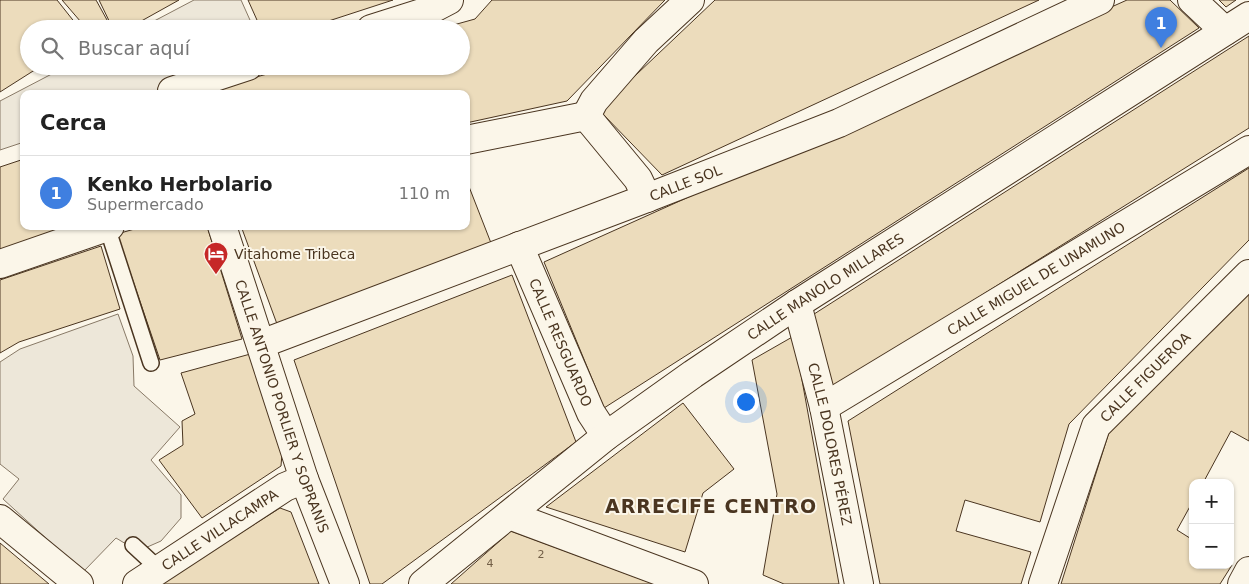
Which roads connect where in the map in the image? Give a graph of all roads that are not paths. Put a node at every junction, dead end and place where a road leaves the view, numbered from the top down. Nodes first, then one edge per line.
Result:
1 (449, 0) edge
2 (690, 0) edge
3 (1100, 0) edge
4 (1192, 0) edge
5 (1249, 16) edge
6 (400, 20) edge
7 (1225, 31) junction
8 (222, 75) edge
9 (178, 90) edge
10 (586, 116) junction
11 (470, 139) edge
12 (1249, 150) edge
13 (647, 198) junction
14 (99, 230) edge
15 (109, 230) edge
16 (223, 230) edge
17 (519, 246) junction
18 (0, 264) edge
19 (1249, 274) edge
20 (797, 304) junction
21 (261, 344) junction
22 (151, 363) dead end
23 (824, 408) junction
24 (606, 436) junction
25 (304, 479) junction
26 (509, 514) junction
27 (0, 519) edge
28 (133, 545) dead end
29 (1249, 571) edge
30 (148, 576) edge
31 (78, 584) edge
32 (345, 584) edge
33 (423, 584) edge
34 (694, 584) edge
35 (859, 584) edge
36 (1043, 584) edge
37 (1242, 584) edge

1 - 6 street
2 - 10 street
3 - 13 street, CALLE SOL
4 - 7 street
5 - 7 street, CALLE MANOLO MILLARES
7 - 20 street, CALLE MANOLO MILLARES
8 - 9 street
10 - 11 street
10 - 13 street
12 - 23 street, CALLE MIGUEL DE UNAMUNO
13 - 17 street, CALLE SOL
14 - 18 street
15 - 22 lane
16 - 21 street, CALLE ANTONIO PORLIER Y SOPRANIS
17 - 21 street, CALLE SOL
17 - 24 street, CALLE RESGUARDO
19 - 36 street, CALLE FIGUEROA
20 - 23 street, CALLE DOLORES PÉREZ
20 - 24 street, CALLE MANOLO MILLARES
21 - 25 street, CALLE ANTONIO PORLIER Y SOPRANIS
23 - 35 street, CALLE DOLORES PÉREZ
24 - 26 street, CALLE MANOLO MILLARES
25 - 30 street, CALLE VILLACAMPA
25 - 32 street, CALLE ANTONIO PORLIER Y SOPRANIS
26 - 33 street, CALLE MANOLO MILLARES
26 - 34 street
27 - 31 street
28 - 30 lane
29 - 37 street

